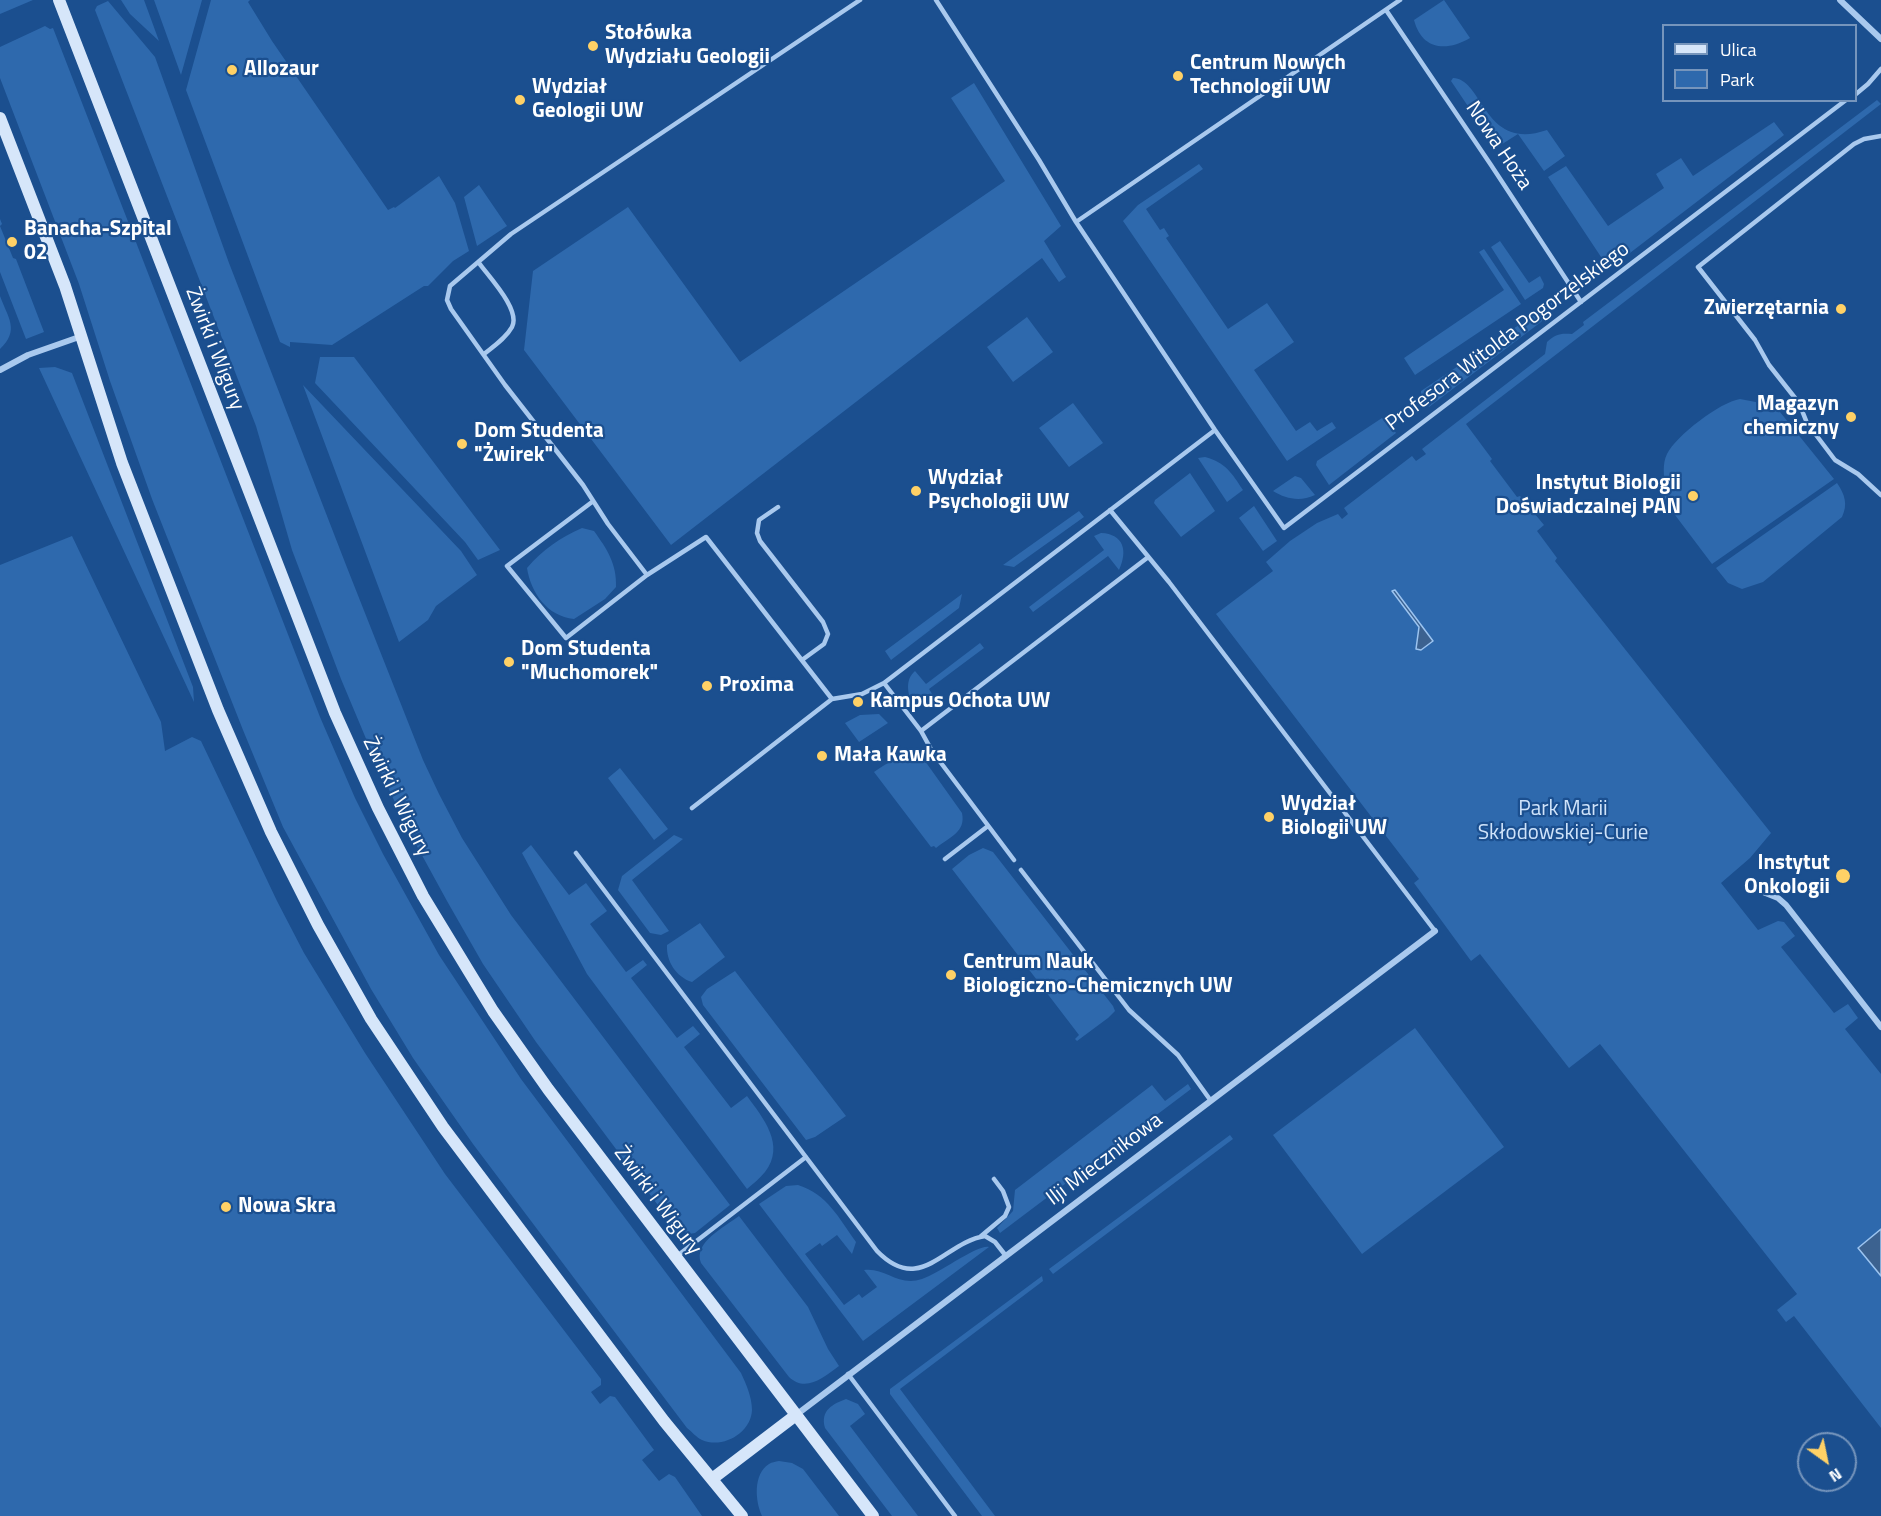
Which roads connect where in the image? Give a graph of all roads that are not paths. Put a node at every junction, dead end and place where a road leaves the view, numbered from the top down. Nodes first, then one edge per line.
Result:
1 (59, 0) edge
2 (860, 0) edge
3 (936, 0) edge
4 (1400, 0) edge
5 (1840, 0) edge
6 (1386, 10) junction
7 (1881, 39) edge
8 (1881, 69) edge
9 (1857, 92) edge
10 (1843, 102) edge
11 (0, 118) edge
12 (1881, 136) edge
13 (1076, 222) junction
14 (479, 263) junction
15 (1581, 302) junction
16 (82, 336) junction
17 (484, 354) junction
18 (0, 370) edge
19 (1215, 430) junction
20 (1881, 495) edge
21 (592, 502) junction
22 (778, 507) dead end
23 (1110, 510) junction
24 (1148, 558) junction
25 (647, 575) junction
26 (802, 660) junction
27 (885, 683) junction
28 (832, 699) junction
29 (921, 731) junction
30 (692, 808) dead end
31 (988, 826) junction
32 (576, 853) dead end
33 (945, 859) dead end
34 (1014, 860) dead end
35 (1021, 870) dead end
36 (1758, 890) dead end
37 (1435, 931) joint
38 (1881, 1027) edge
39 (1211, 1101) junction
40 (806, 1157) junction
41 (994, 1179) dead end
42 (980, 1237) junction
43 (1006, 1256) junction
44 (676, 1257) junction
45 (848, 1374) junction
46 (796, 1415) junction
47 (712, 1479) junction
48 (742, 1516) edge
49 (873, 1516) edge
50 (955, 1516) edge

1 - 44 main road, Żwirki i Wigury
2 - 14 lane
3 - 13 lane
4 - 6 lane
5 - 7 street
6 - 13 lane
6 - 15 lane, Nowa Hoża
8 - 9 lane
10 - 15 lane, Profesora Witolda Pogorzelskiego
11 - 16 main road
12 - 20 lane
13 - 19 lane
14 - 17 lane
14 - 17 lane
15 - 19 lane, Profesora Witolda Pogorzelskiego
16 - 18 street
16 - 47 main road
17 - 21 lane
19 - 23 lane
21 - 25 lane
21 - 25 lane
22 - 26 lane
23 - 24 lane
23 - 27 lane
24 - 29 lane
24 - 37 lane
25 - 26 lane
26 - 28 lane
27 - 28 lane
27 - 29 lane
28 - 30 lane
29 - 31 lane
31 - 33 lane
31 - 34 lane
32 - 40 lane
35 - 39 lane
36 - 38 street
37 - 39 street, Ilji Miecznikowa
39 - 43 street, Ilji Miecznikowa
40 - 42 lane
40 - 44 lane
41 - 42 lane
42 - 43 lane
43 - 45 street, Ilji Miecznikowa
44 - 46 main road, Żwirki i Wigury
45 - 46 street, Ilji Miecznikowa
45 - 50 lane
46 - 47 main road
46 - 49 main road, Żwirki i Wigury
47 - 48 main road

